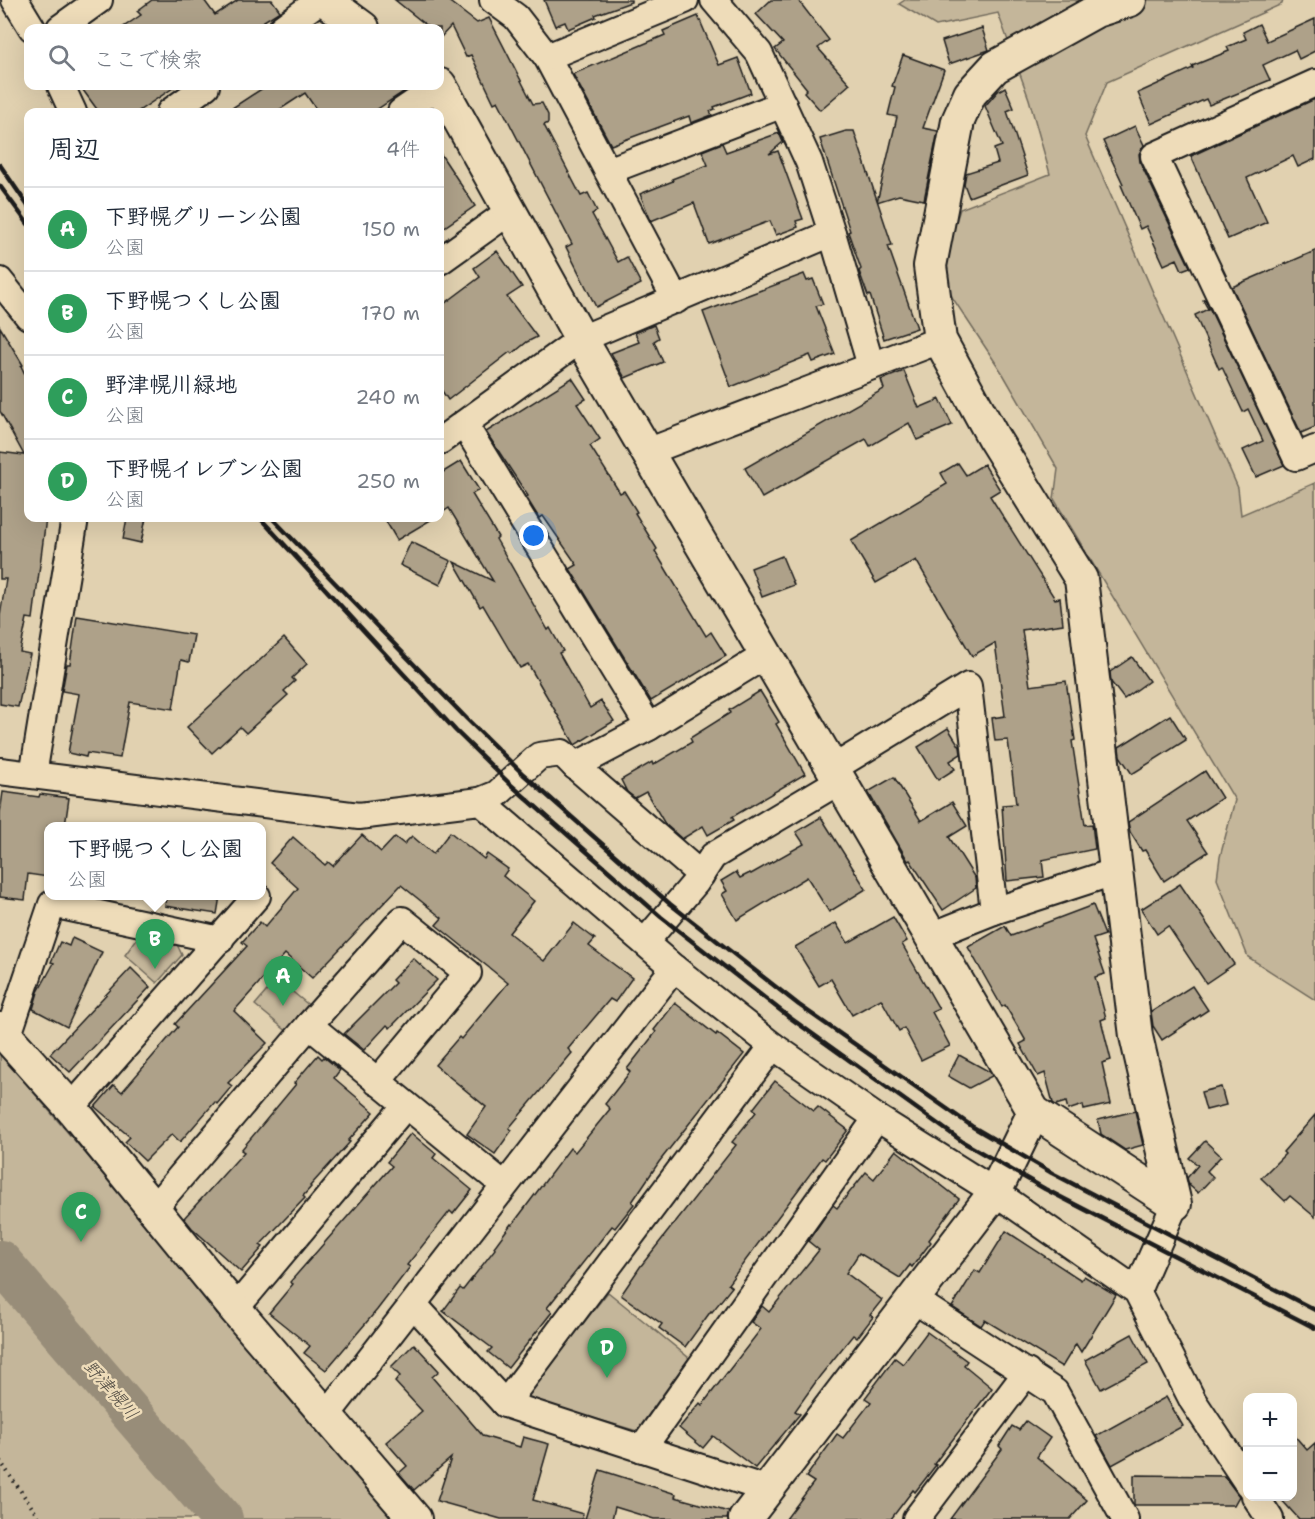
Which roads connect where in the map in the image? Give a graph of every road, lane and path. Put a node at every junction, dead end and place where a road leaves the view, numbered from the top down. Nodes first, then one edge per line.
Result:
1 (15, 0) edge
2 (99, 0) edge
3 (322, 0) edge
4 (493, 0) edge
5 (685, 0) edge
6 (714, 0) edge
7 (1130, 0) edge
8 (30, 24) edge
9 (66, 24) edge
10 (288, 24) edge
11 (357, 24) edge
12 (548, 57) junction
13 (1315, 83) edge
14 (62, 90) edge
15 (200, 90) edge
16 (433, 90) edge
17 (443, 90) edge
18 (783, 104) junction
19 (71, 108) edge
20 (176, 108) edge
21 (407, 108) edge
22 (608, 171) junction
23 (510, 211) junction
24 (832, 233) junction
25 (444, 258) edge
26 (0, 281) edge
27 (676, 300) junction
28 (24, 311) edge
29 (581, 339) junction
30 (940, 340) junction
31 (871, 366) junction
32 (464, 424) junction
33 (444, 438) edge
34 (1315, 449) edge
35 (647, 452) junction
36 (74, 522) edge
37 (766, 655) junction
38 (649, 727) junction
39 (575, 766) junction
40 (0, 771) edge
41 (836, 775) junction
42 (33, 776) junction
43 (480, 801) junction
44 (1118, 871) junction
45 (701, 874) junction
46 (253, 900) edge
47 (994, 911) junction
48 (931, 936) junction
49 (220, 940) junction
50 (645, 942) junction
51 (674, 968) junction
52 (309, 1025) junction
53 (4, 1033) edge
54 (773, 1046) junction
55 (377, 1082) junction
56 (406, 1106) junction
57 (70, 1108) junction
58 (1034, 1112) junction
59 (877, 1118) junction
60 (504, 1185) junction
61 (995, 1192) junction
62 (1175, 1204) junction
63 (154, 1208) junction
64 (1137, 1291) junction
65 (914, 1299) junction
66 (414, 1305) junction
67 (235, 1309) junction
68 (1027, 1372) junction
69 (506, 1404) junction
70 (326, 1416) junction
71 (642, 1449) junction
72 (0, 1461) edge
73 (1243, 1476) edge
74 (766, 1489) junction
75 (1259, 1501) edge
76 (40, 1519) edge
77 (415, 1519) edge
78 (745, 1519) edge
79 (916, 1519) edge
80 (1125, 1519) edge
81 (1270, 1519) edge

1 - 8 street
2 - 9 street
3 - 10 street
3 - 11 street
4 - 12 street
5 - 12 street
6 - 18 street
7 - 30 street
12 - 22 street
13 - 34 street
14 - 19 street
15 - 20 street
16 - 21 street
17 - 23 street
18 - 22 street
18 - 24 street
22 - 27 street
23 - 25 street
23 - 29 street
24 - 27 street
24 - 31 street
26 - 28 street
27 - 29 street
29 - 32 street
29 - 35 street
30 - 31 street
30 - 44 street
31 - 35 street
32 - 33 street
32 - 38 street
35 - 37 street
36 - 42 street
37 - 38 street
37 - 41 street
38 - 39 street
39 - 43 street
39 - 45 street
40 - 42 street
41 - 45 street
41 - 47 street
41 - 48 street
42 - 43 street
43 - 50 street
44 - 47 street
44 - 62 street
45 - 50 street
46 - 49 street
47 - 48 street
48 - 58 street
49 - 53 street
49 - 57 street
50 - 51 street
51 - 54 street
51 - 60 street
52 - 55 street
52 - 55 street
52 - 63 street
53 - 57 street
54 - 59 street
54 - 69 street
55 - 56 street
56 - 60 street
56 - 67 street
57 - 63 street
58 - 61 street
58 - 62 street
59 - 61 street
59 - 71 street
60 - 66 street
61 - 64 street
61 - 65 street
62 - 64 street
63 - 67 street
64 - 73 street
65 - 68 street
65 - 74 street
66 - 69 street
66 - 70 street
67 - 70 street
68 - 79 street
68 - 80 street
69 - 71 street
70 - 77 street
71 - 74 street
72 - 76 path
74 - 78 street
75 - 81 street

